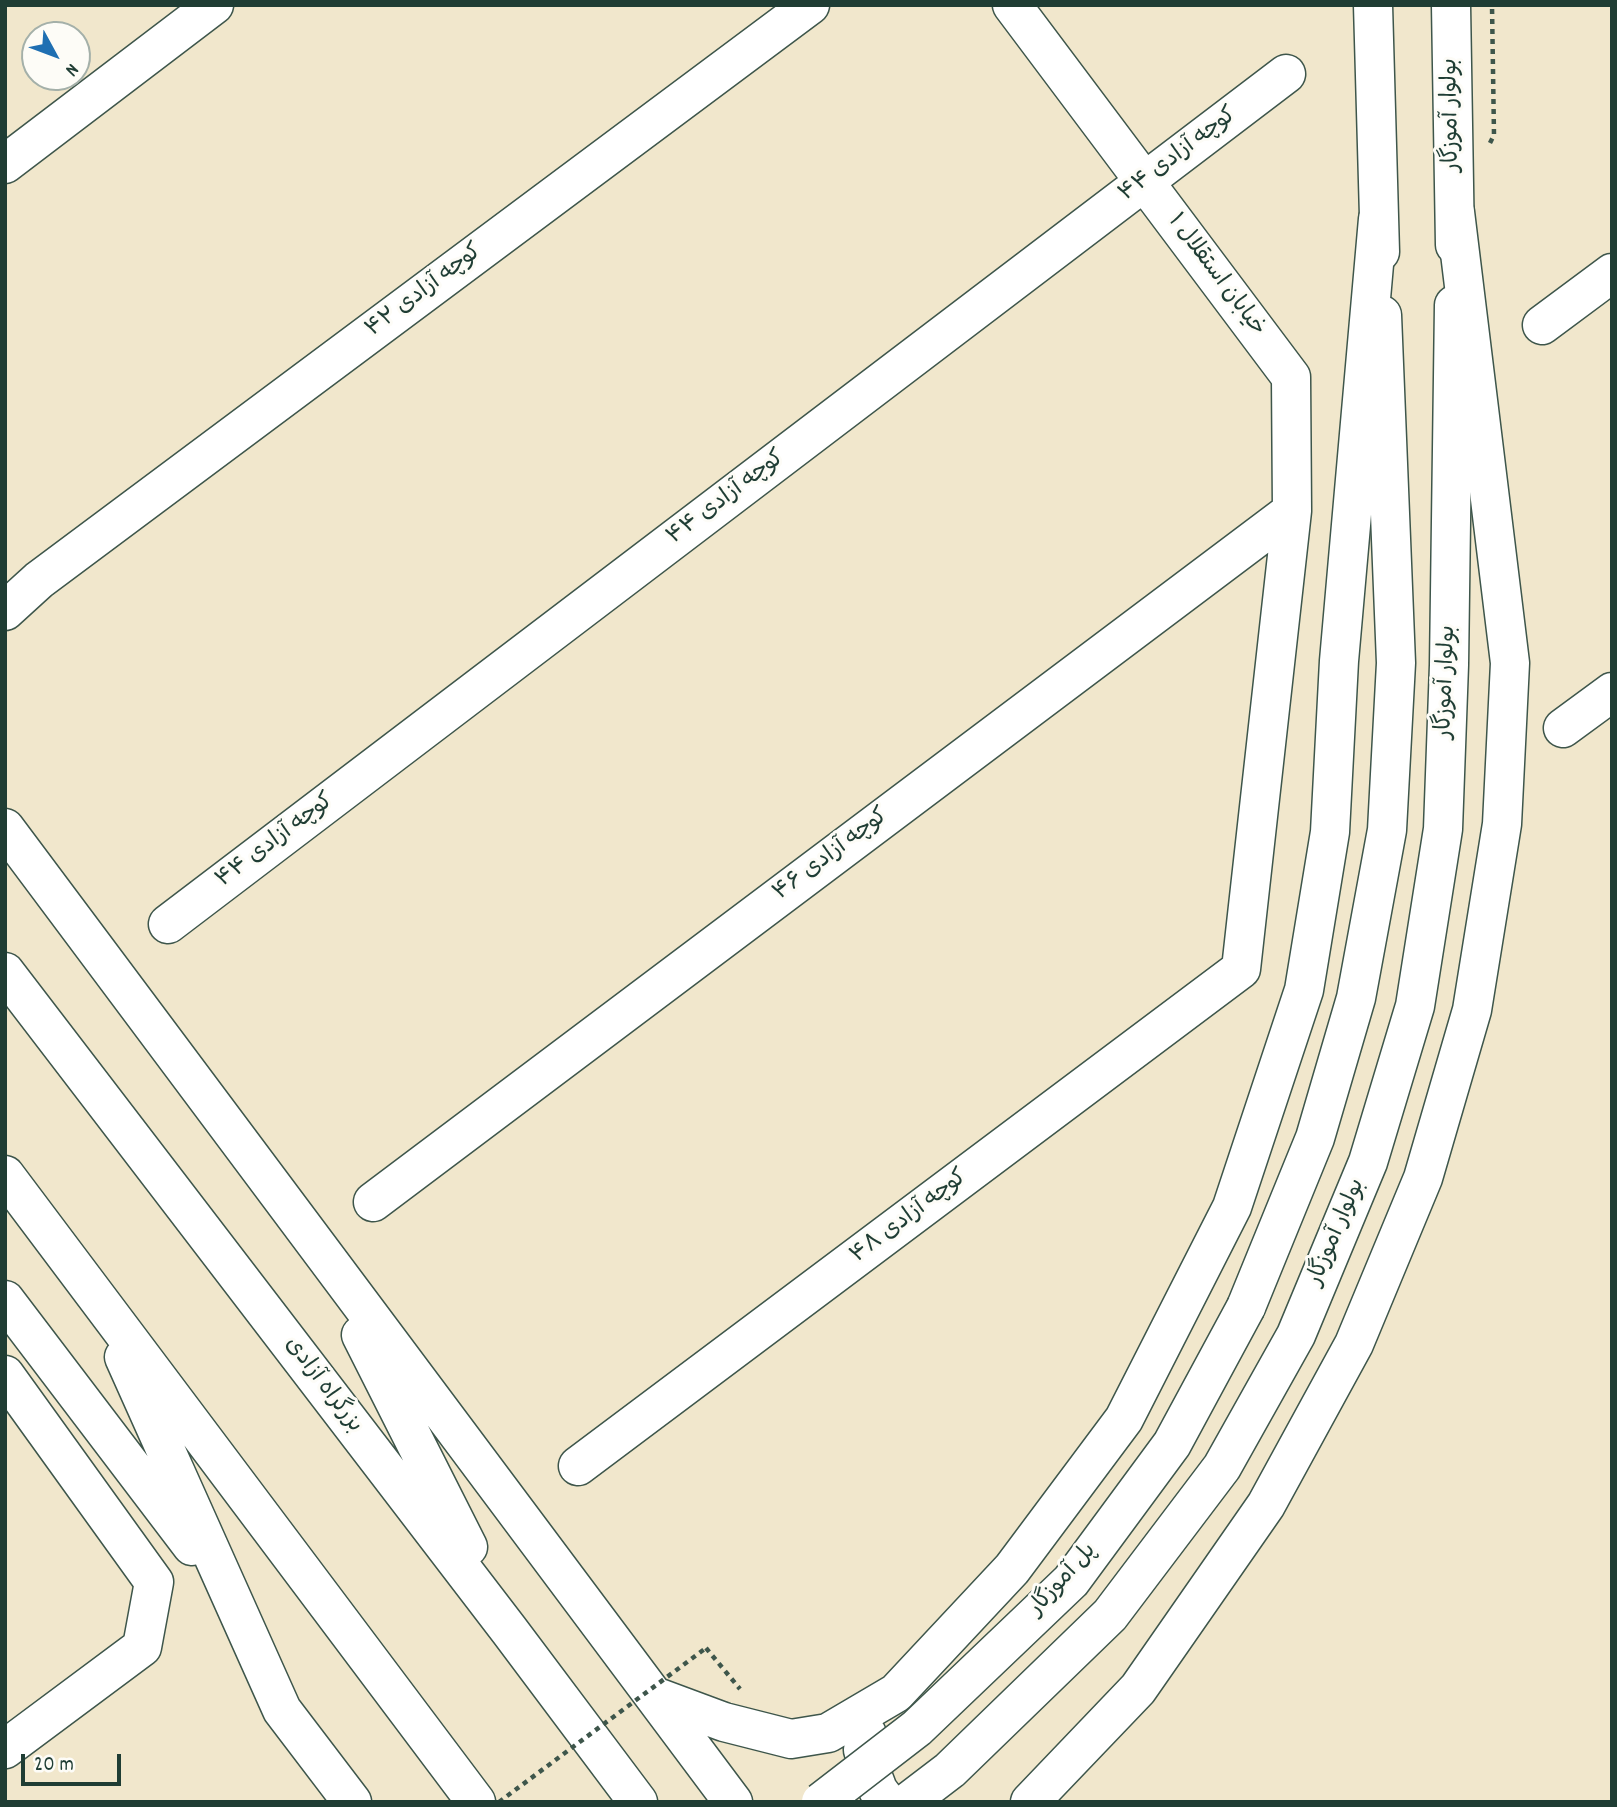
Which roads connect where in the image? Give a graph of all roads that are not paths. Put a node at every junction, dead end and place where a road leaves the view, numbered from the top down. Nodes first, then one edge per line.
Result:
1 (214, 5) edge
2 (810, 5) edge
3 (1012, 5) edge
4 (1373, 5) edge
5 (1451, 5) edge
6 (1286, 74) dead end
7 (5, 164) edge
8 (1144, 182) junction
9 (1455, 212) junction
10 (1378, 219) junction
11 (1612, 273) edge
12 (1542, 326) dead end
13 (1292, 511) junction
14 (39, 580) junction
15 (5, 597) edge
16 (5, 611) edge
17 (1612, 692) edge
18 (1563, 729) dead end
19 (5, 828) edge
20 (5, 857) edge
21 (168, 924) dead end
22 (110, 968) junction
23 (5, 972) edge
24 (5, 1175) edge
25 (373, 1202) dead end
26 (316, 1244) junction
27 (94, 1292) junction
28 (5, 1300) edge
29 (5, 1375) edge
30 (578, 1466) dead end
31 (232, 1599) junction
32 (509, 1630) junction
33 (895, 1693) junction
34 (654, 1696) junction
35 (5, 1749) edge
36 (352, 1802) edge
37 (476, 1802) edge
38 (638, 1802) edge
39 (733, 1802) edge
40 (821, 1802) edge
41 (887, 1802) edge
42 (908, 1802) edge
43 (1030, 1802) edge

1 - 7 main road
2 - 14 main road, کوچه آزادی ۴۲
3 - 8 main road, خیابان استقلال ۱
4 - 10 main road
5 - 9 main road, بولوار آموزگار
6 - 8 main road, کوچه آزادی ۴۴
8 - 13 main road, خیابان استقلال ۱
8 - 21 main road, کوچه آزادی ۴۴
9 - 42 main road, بولوار آموزگار
9 - 43 main road
10 - 33 main road
10 - 40 main road, پل آموزگار, bridge
11 - 12 main road
13 - 25 main road, کوچه آزادی ۴۶
13 - 30 main road, کوچه آزادی ۴۸
14 - 15 main road, کوچه آزادی ۴۲
14 - 16 main road, کوچه آزادی ۴۲
17 - 18 main road
19 - 22 main road
20 - 22 main road
22 - 26 main road
23 - 32 main road, بزرگراه آزادی
24 - 27 main road
26 - 32 main road
26 - 34 main road
27 - 31 main road
27 - 37 main road
28 - 31 main road
29 - 35 main road
31 - 36 main road
32 - 38 main road, بزرگراه آزادی
33 - 34 main road
33 - 41 main road
34 - 39 main road

